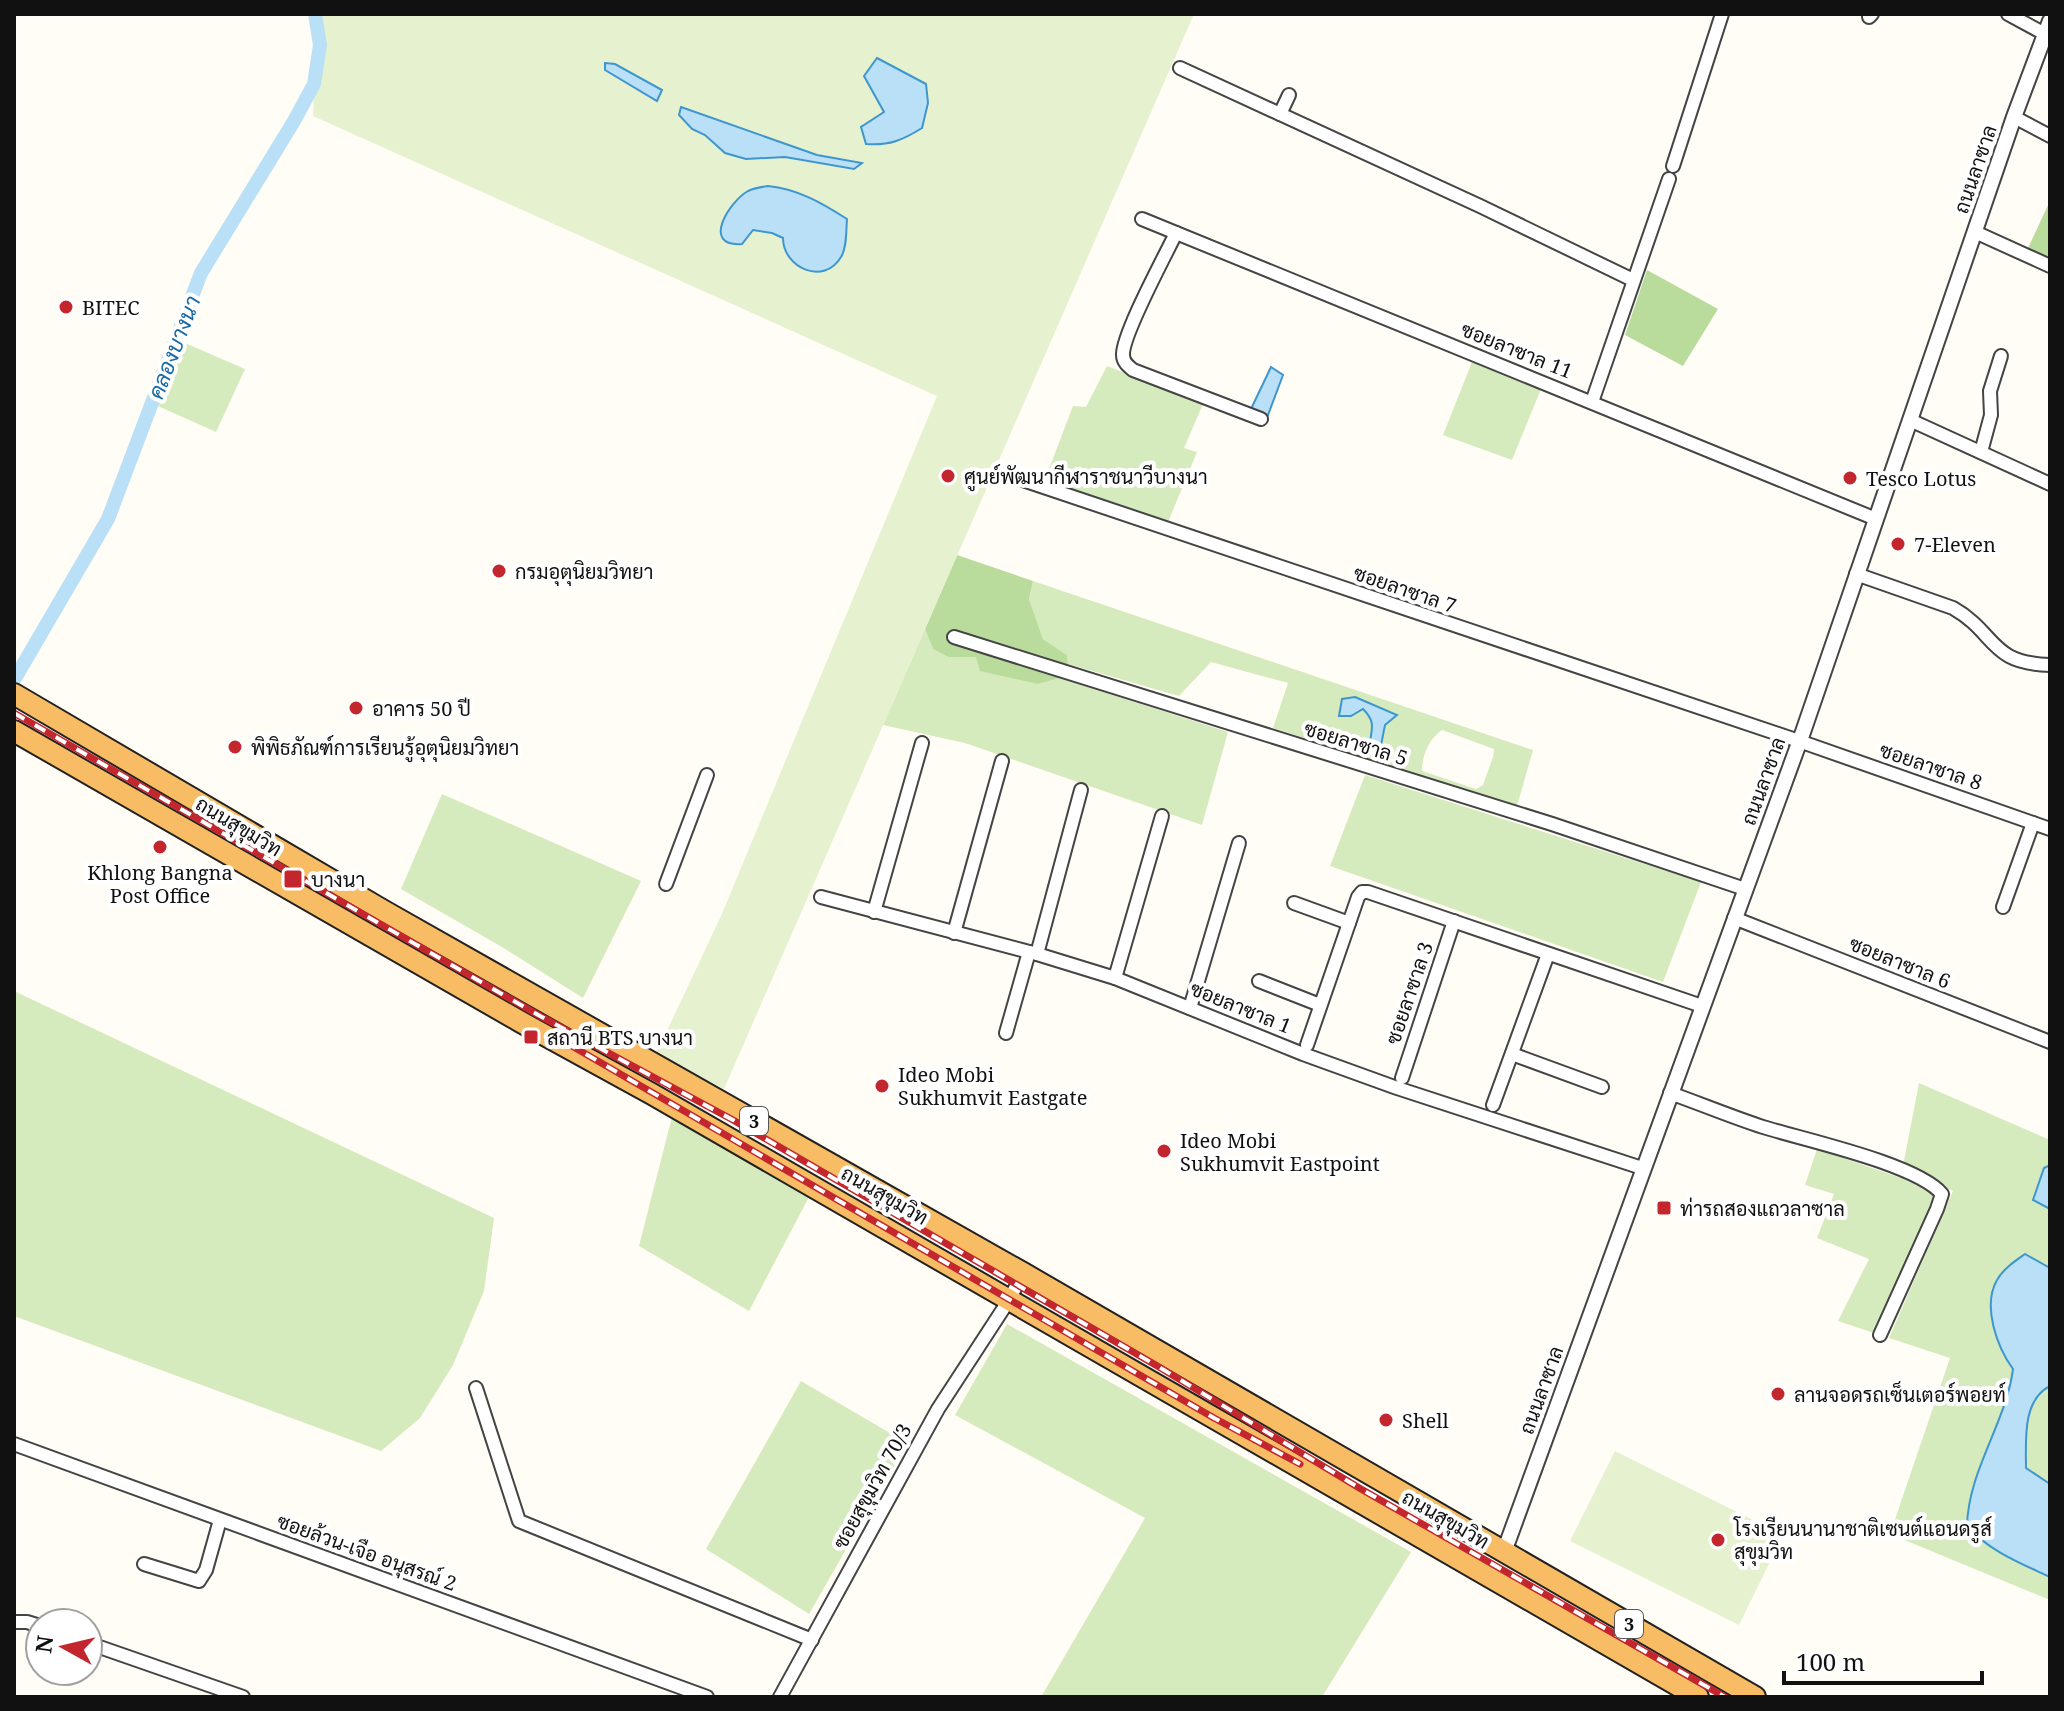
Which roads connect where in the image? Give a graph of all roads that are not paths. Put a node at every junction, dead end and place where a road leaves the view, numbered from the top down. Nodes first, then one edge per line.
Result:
1 (1722, 14) edge
2 (2008, 14) edge
3 (2049, 24) edge
4 (1180, 68) dead end
5 (1289, 95) dead end
6 (1280, 114) junction
7 (2014, 117) junction
8 (2050, 136) edge
9 (1142, 219) dead end
10 (1975, 232) junction
11 (1176, 233) junction
12 (2050, 266) edge
13 (1633, 280) junction
14 (2001, 356) dead end
15 (1592, 402) junction
16 (1261, 419) dead end
17 (1910, 420) junction
18 (1981, 452) junction
19 (999, 472) dead end
20 (2050, 484) edge
21 (1876, 519) junction
22 (1856, 574) junction
23 (954, 637) dead end
24 (2050, 665) edge
25 (14, 694) edge
26 (23, 736) edge
27 (1799, 741) junction
28 (922, 743) dead end
29 (1002, 761) dead end
30 (707, 775) dead end
31 (1081, 790) dead end
32 (1162, 816) dead end
33 (2033, 823) junction
34 (2050, 829) edge
35 (1239, 843) dead end
36 (666, 884) dead end
37 (1745, 889) junction
38 (821, 897) dead end
39 (1294, 903) dead end
40 (2003, 907) dead end
41 (874, 912) junction
42 (1734, 918) junction
43 (1454, 921) junction
44 (1349, 923) junction
45 (954, 933) junction
46 (1033, 953) junction
47 (1548, 954) junction
48 (1115, 978) junction
49 (1259, 981) dead end
50 (1320, 1005) junction
51 (1702, 1006) junction
52 (1190, 1008) junction
53 (1006, 1033) dead end
54 (2050, 1042) edge
55 (1307, 1045) dead end
56 (1512, 1054) junction
57 (1402, 1078) dead end
58 (1602, 1087) dead end
59 (1670, 1093) junction
60 (1493, 1105) dead end
61 (1642, 1168) junction
62 (1023, 1273) junction
63 (1009, 1300) junction
64 (1880, 1335) dead end
65 (476, 1388) dead end
66 (14, 1444) edge
67 (220, 1520) junction
68 (1504, 1552) junction
69 (144, 1564) dead end
70 (1493, 1579) junction
71 (812, 1640) junction
72 (104, 1649) edge
73 (243, 1697) edge
74 (707, 1697) edge
75 (780, 1697) edge
76 (1698, 1697) edge
77 (1755, 1697) edge

1 - 13 street
2 - 3 street
3 - 7 street, ถนนลาซาล
4 - 6 street
5 - 6 street
6 - 13 street
7 - 8 street
7 - 10 street, ถนนลาซาล
9 - 11 street, ซอยลาซาล 11
10 - 12 street
10 - 17 street, ถนนลาซาล
11 - 15 street, ซอยลาซาล 11
11 - 16 street
13 - 15 street
14 - 18 street
15 - 21 street, ซอยลาซาล 11
17 - 18 street
17 - 21 street, ถนนลาซาล
18 - 20 street
19 - 27 street, ซอยลาซาล 7
21 - 22 street, ถนนลาซาล
22 - 24 street
22 - 27 street, ถนนลาซาล
23 - 37 street, ซอยลาซาล 5
25 - 62 highway, ถนนสุขุมวิท / 3
26 - 63 highway, ถนนสุขุมวิท / 3
27 - 33 street, ซอยลาซาล 8
27 - 37 street, ถนนลาซาล
28 - 41 street
29 - 45 street
30 - 36 street
31 - 46 street
32 - 48 street
33 - 34 street, ซอยลาซาล 8
33 - 40 street
35 - 52 street
37 - 42 street, ถนนลาซาล
38 - 41 street, ซอยลาซาล 1
39 - 44 street
41 - 45 street, ซอยลาซาล 1
42 - 51 street, ถนนลาซาล
42 - 54 street, ซอยลาซาล 6
43 - 44 street, ซอยลาซาล 3
43 - 47 street, ซอยลาซาล 3
43 - 57 street, ซอยลาซาล 3
44 - 50 street, ซอยลาซาล 3
45 - 46 street, ซอยลาซาล 1
46 - 48 street, ซอยลาซาล 1
46 - 53 street
47 - 51 street, ซอยลาซาล 3
47 - 56 street
48 - 52 street, ซอยลาซาล 1
49 - 50 street
50 - 55 street, ซอยลาซาล 3
51 - 59 street, ถนนลาซาล
52 - 61 street, ซอยลาซาล 1
56 - 58 street
56 - 60 street
59 - 61 street, ถนนลาซาล
59 - 64 street
61 - 68 street, ถนนลาซาล
62 - 63 street, ซอยสุขุมวิท 70/3
62 - 68 highway, ถนนสุขุมวิท / 3
63 - 70 highway, ถนนสุขุมวิท / 3
63 - 71 street, ซอยสุขุมวิท 70/3
65 - 71 street
66 - 67 street, ซอยล้วน-เจือ อนุสรณ์ 2
67 - 69 street
67 - 74 street, ซอยล้วน-เจือ อนุสรณ์ 2
68 - 70 highway
68 - 77 highway, ถนนสุขุมวิท / 3
70 - 76 highway, ถนนสุขุมวิท / 3
71 - 75 street, ซอยสุขุมวิท 70/3
72 - 73 street

